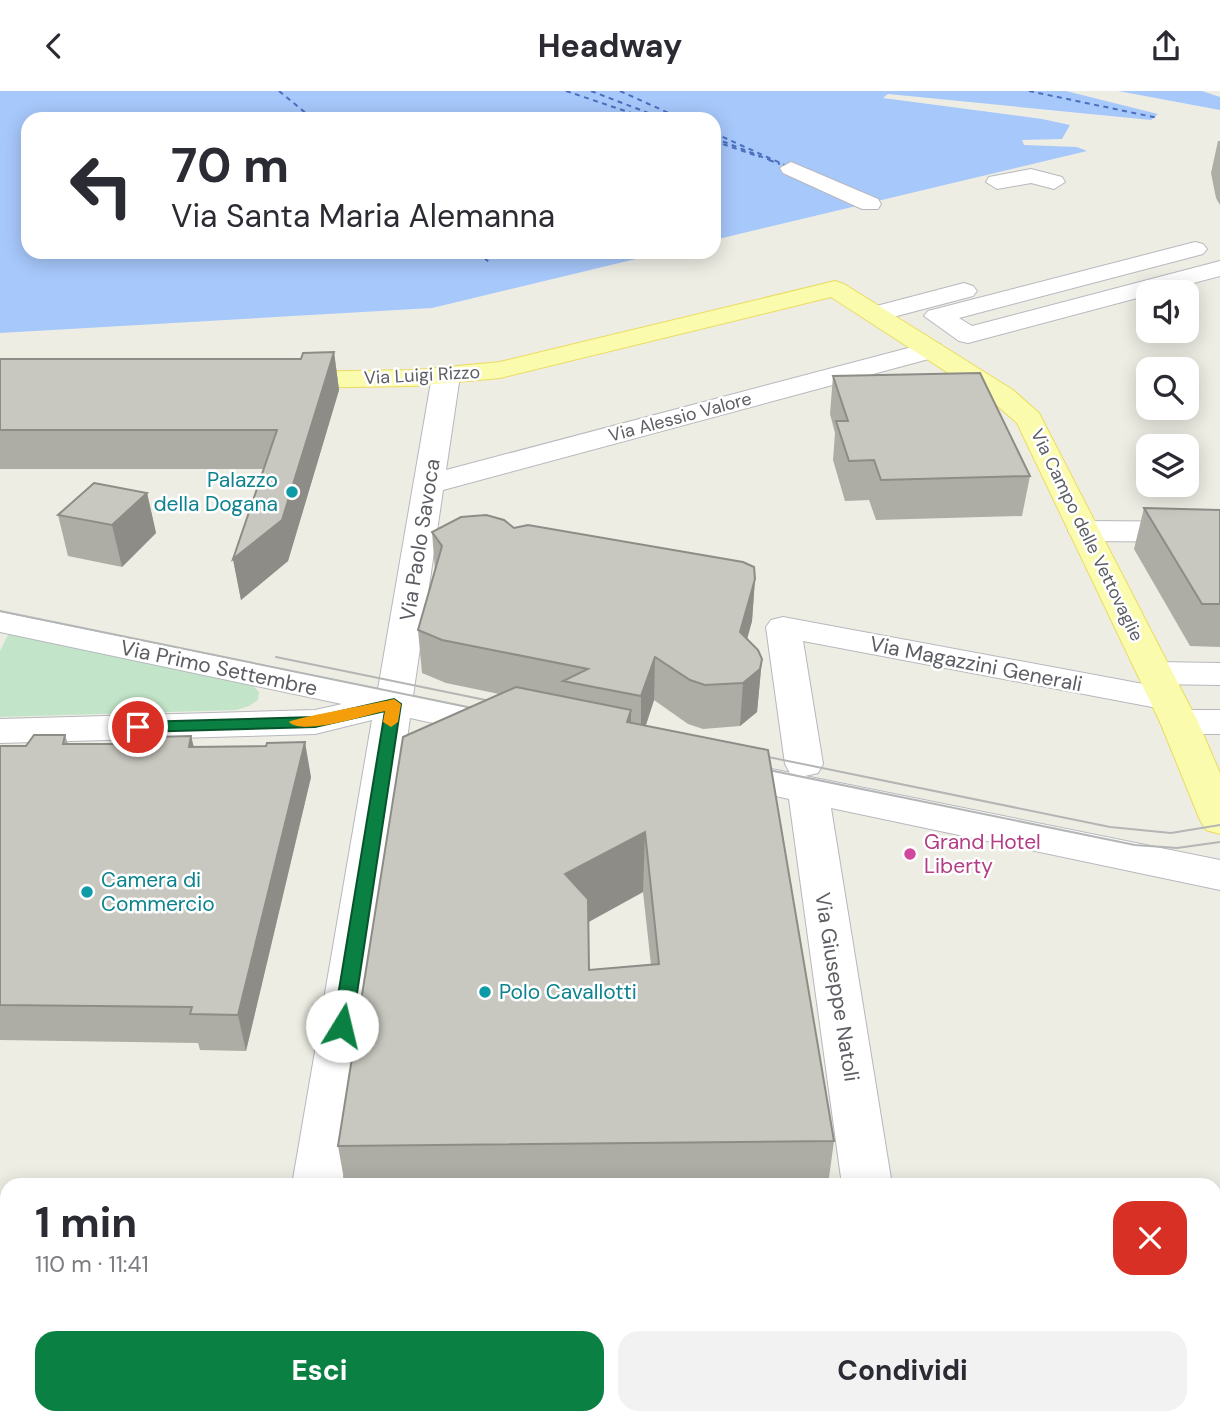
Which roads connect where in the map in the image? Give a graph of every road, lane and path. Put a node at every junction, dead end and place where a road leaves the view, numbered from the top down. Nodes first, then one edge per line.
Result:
1 (791, 167) dead end
2 (997, 182) dead end
3 (1054, 182) dead end
4 (870, 204) dead end
5 (1197, 244) edge
6 (1220, 267) edge
7 (835, 289) joint
8 (874, 314) junction
9 (931, 350) junction
10 (446, 376) junction
11 (258, 380) edge
12 (429, 484) junction
13 (1084, 531) junction
14 (1220, 532) edge
15 (0, 622) edge
16 (783, 627) joint
17 (1220, 674) edge
18 (1168, 698) junction
19 (394, 704) junction
20 (1220, 722) edge
21 (0, 731) edge
22 (538, 734) edge
23 (687, 765) edge
24 (806, 777) junction
25 (1220, 820) edge
26 (1220, 875) edge
27 (318, 1178) edge
28 (866, 1178) edge

1 - 4 street
2 - 3 street
5 - 6 street
5 - 6 street
5 - 8 street
7 - 8 main road, Via Campo delle Vettovaglie
7 - 10 main road, Via Luigi Rizzo
8 - 9 main road, Via Campo delle Vettovaglie
9 - 12 street, Via Alessio Valore
9 - 13 main road, Via Campo delle Vettovaglie
10 - 11 main road, Via Luigi Rizzo
10 - 12 street, Via Paolo Savoca
12 - 19 street, Via Paolo Savoca
13 - 14 street
13 - 18 main road, Via Campo delle Vettovaglie
15 - 19 street, Via Primo Settembre
16 - 18 street, Via Magazzini Generali
16 - 24 street, Via Giuseppe Natoli
17 - 18 street
18 - 20 street
18 - 25 main road, Via Campo delle Vettovaglie
19 - 21 street
19 - 22 street, Via Primo Settembre
19 - 27 street, Via Paolo Savoca
23 - 24 street
24 - 26 street
24 - 28 street, Via Giuseppe Natoli

